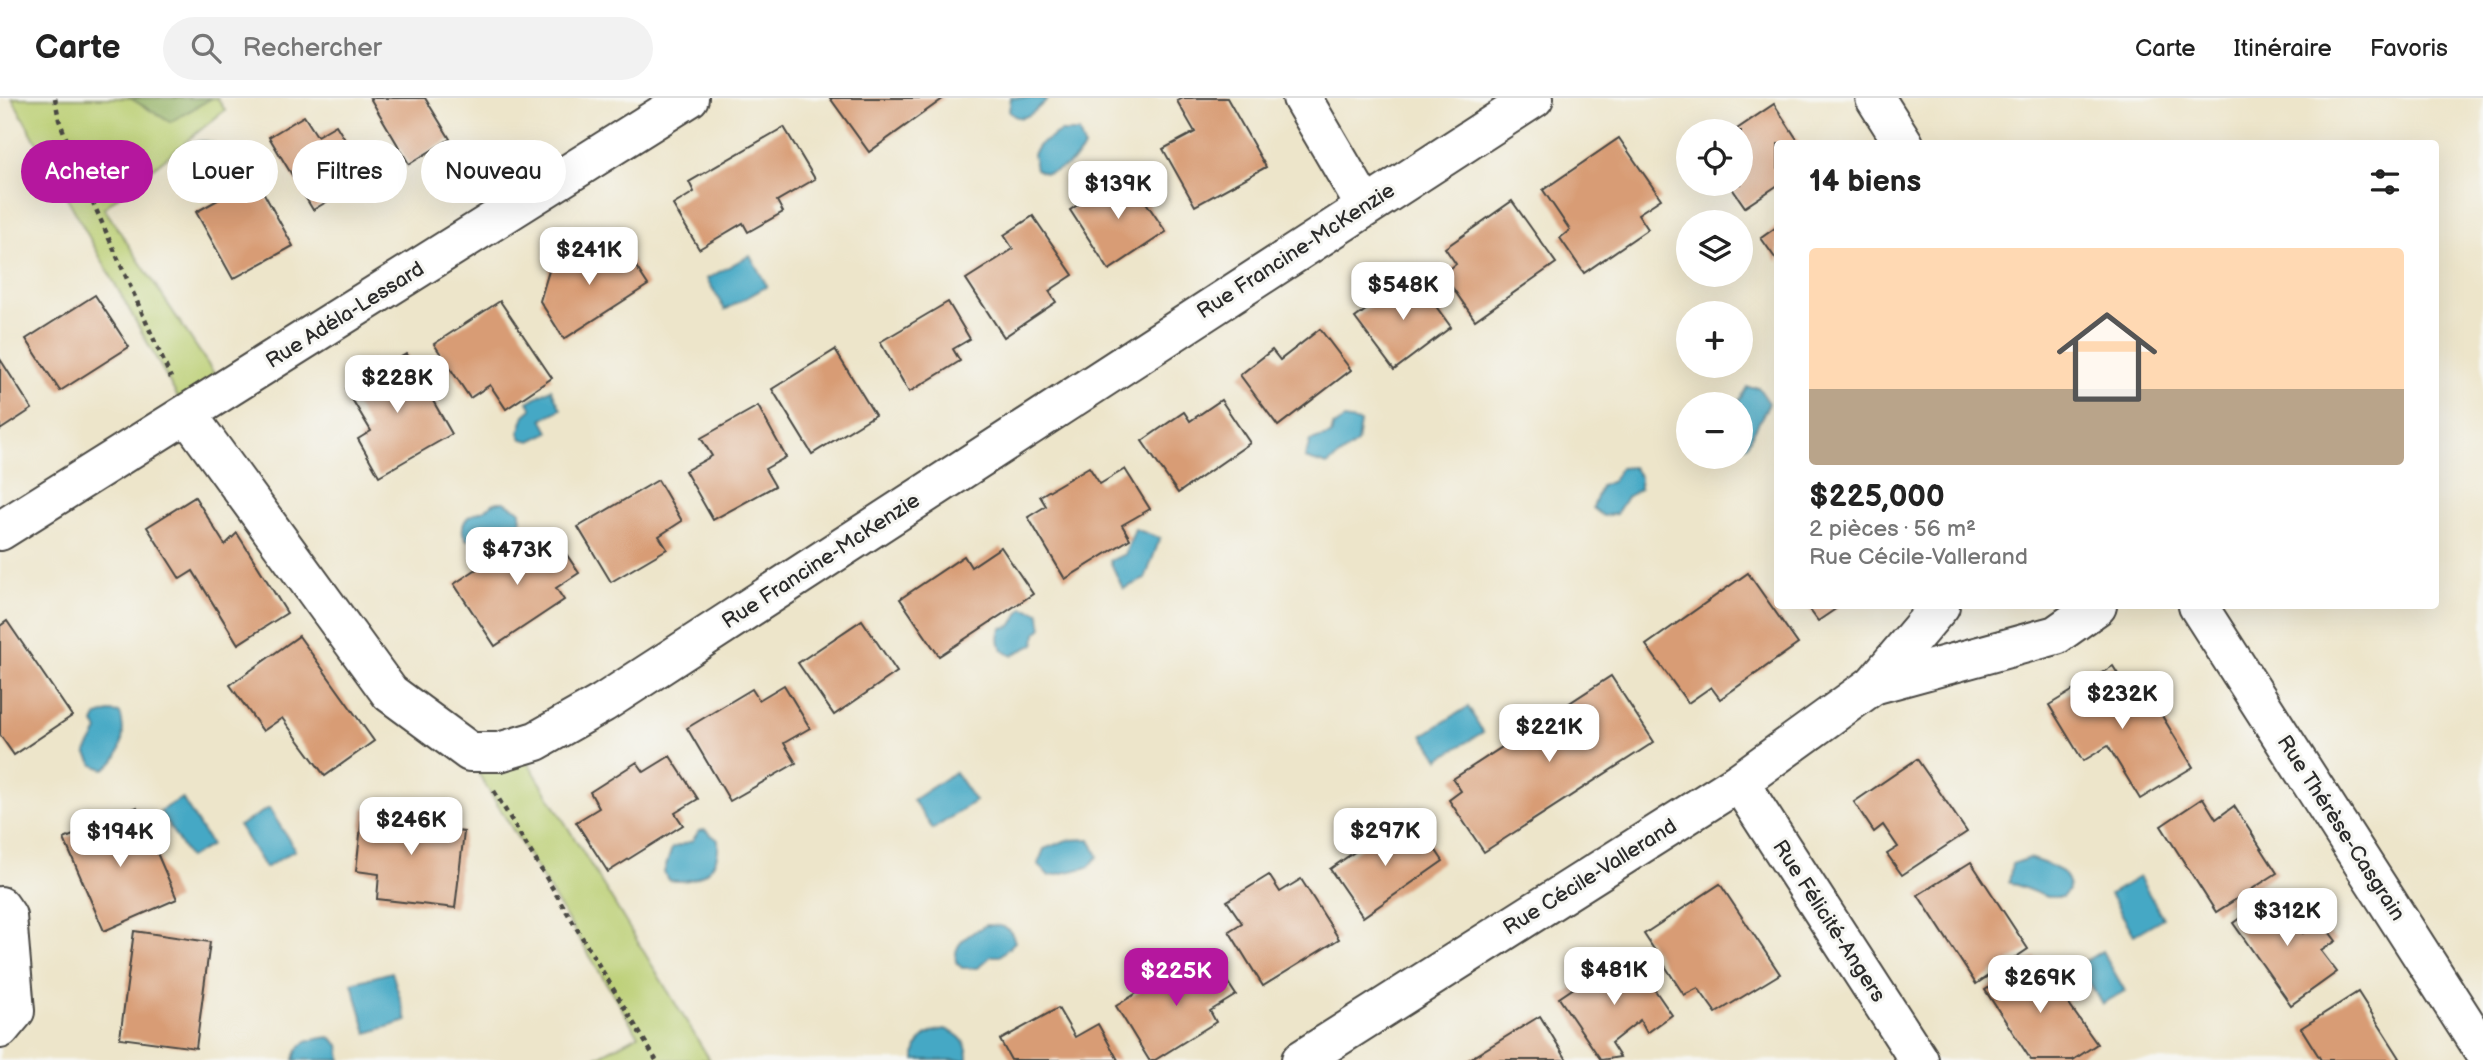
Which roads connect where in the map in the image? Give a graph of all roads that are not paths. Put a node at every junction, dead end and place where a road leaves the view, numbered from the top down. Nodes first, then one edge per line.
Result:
1 (689, 98) edge
2 (1302, 98) edge
3 (1534, 98) edge
4 (1875, 98) edge
5 (1901, 140) edge
6 (1364, 206) junction
7 (187, 414) junction
8 (0, 531) edge
9 (1937, 609) edge
10 (2093, 609) edge
11 (2200, 609) edge
12 (1873, 685) junction
13 (1739, 782) junction
14 (0, 906) edge
15 (0, 1030) edge
16 (2483, 1051) edge
17 (1301, 1060) edge
18 (1919, 1060) edge

1 - 7 street, Rue Adéla-Lessard
2 - 6 street
3 - 6 street, Rue Francine-McKenzie
4 - 5 street
6 - 7 street, Rue Francine-McKenzie
7 - 8 street, Rue Adéla-Lessard
9 - 12 street, Rue Cécile-Vallerand
10 - 12 street, Rue Cécile-Vallerand
11 - 16 street, Rue Thérèse-Casgrain
12 - 13 street, Rue Cécile-Vallerand
13 - 17 street, Rue Cécile-Vallerand
13 - 18 street, Rue Félicité-Angers
14 - 15 street

